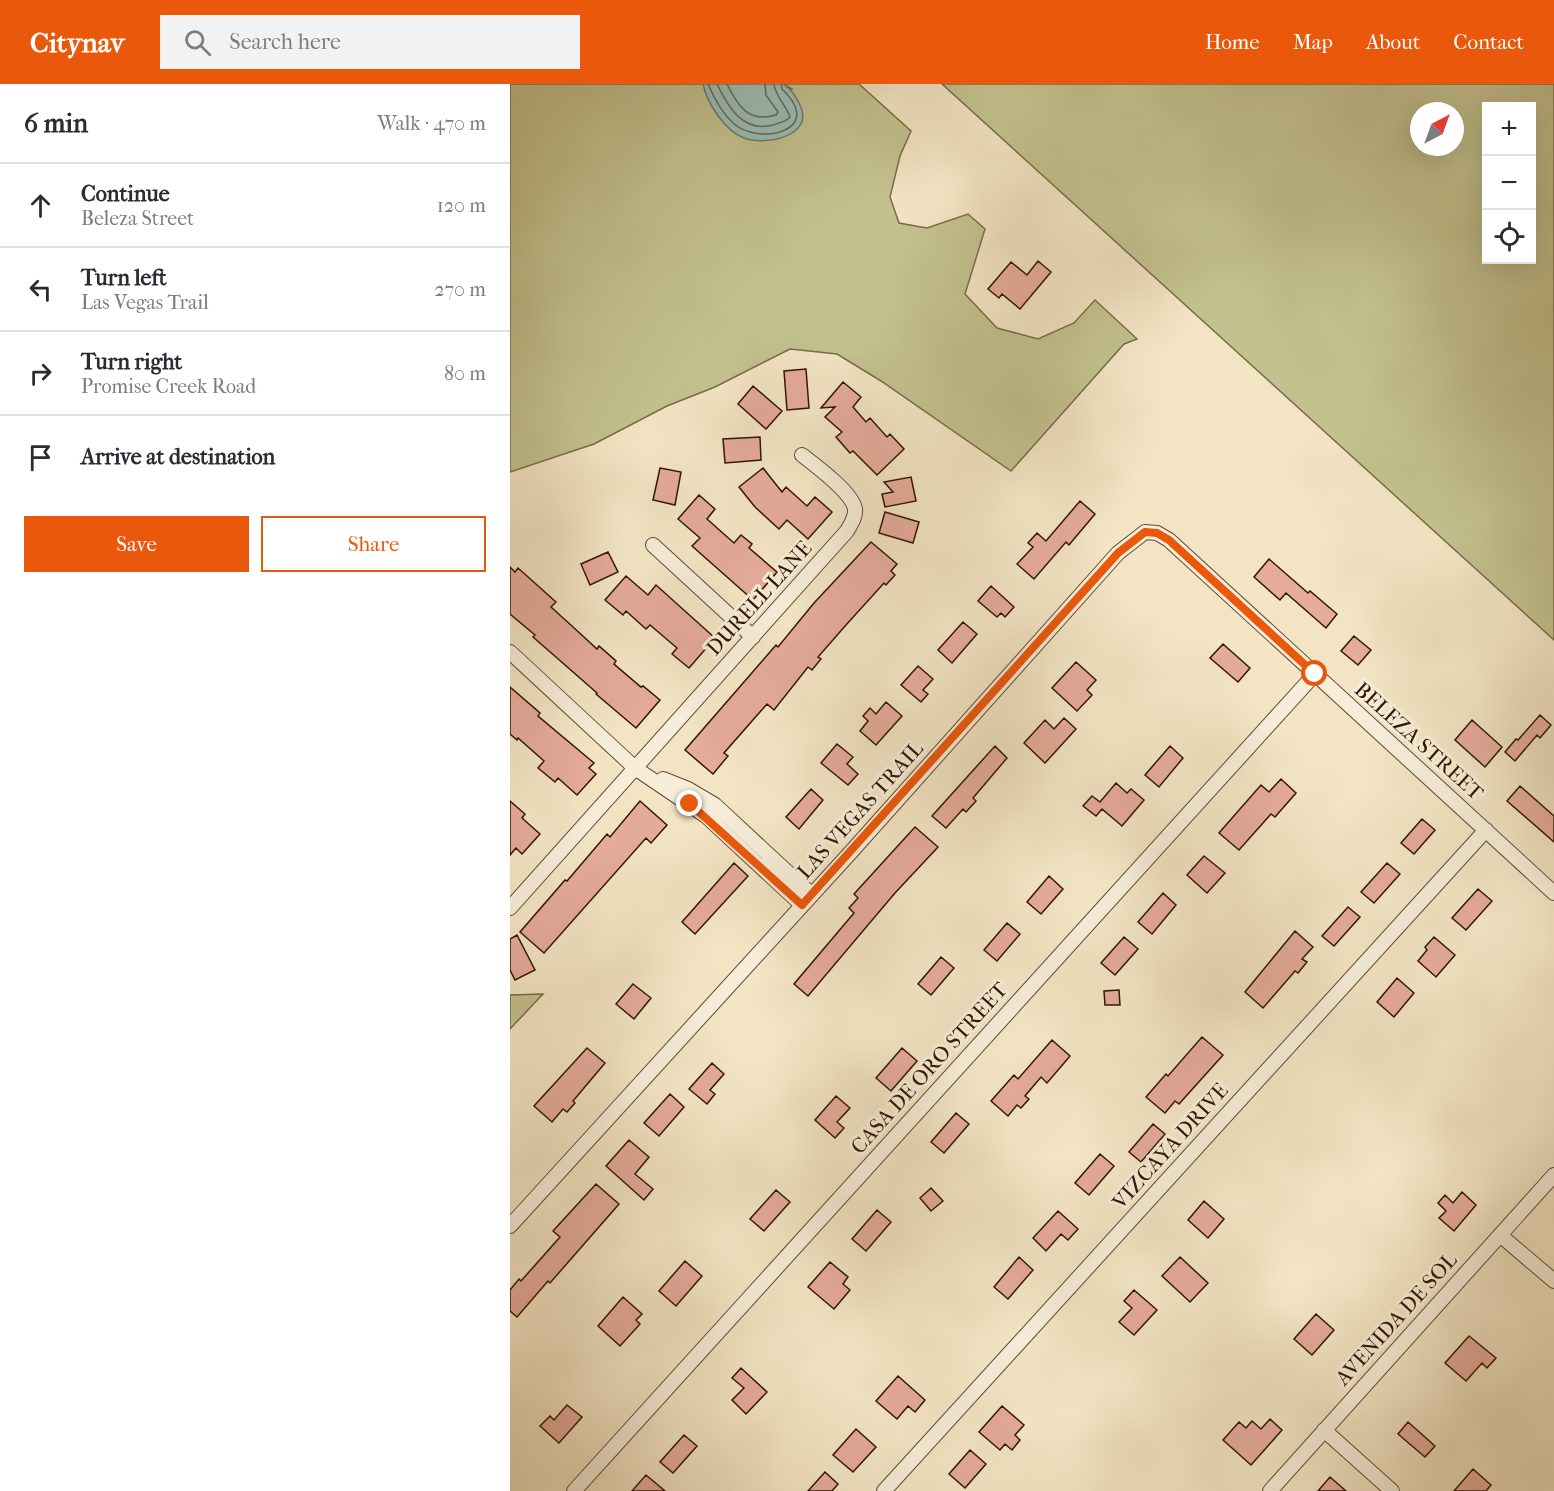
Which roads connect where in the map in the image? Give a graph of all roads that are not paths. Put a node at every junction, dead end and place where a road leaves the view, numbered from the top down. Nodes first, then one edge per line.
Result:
1 (802, 455) dead end
2 (1145, 532) joint
3 (653, 545) dead end
4 (753, 637) junction
5 (510, 652) edge
6 (1315, 674) junction
7 (635, 768) junction
8 (1486, 830) junction
9 (1554, 892) edge
10 (513, 898) edge
11 (807, 900) junction
12 (1554, 1175) edge
13 (510, 1226) edge
14 (1500, 1235) junction
15 (1554, 1281) edge
16 (1324, 1430) junction
17 (574, 1491) edge
18 (884, 1491) edge
19 (1270, 1491) edge
20 (1392, 1491) edge

1 - 4 street, DURELL LANE
2 - 6 street, BELEZA STREET
2 - 11 street, LAS VEGAS TRAIL
3 - 4 street
4 - 7 street, DURELL LANE
5 - 7 street
6 - 8 street, BELEZA STREET
6 - 17 street, CASA DE ORO STREET
7 - 10 street, DURELL LANE
7 - 11 street
8 - 9 street, BELEZA STREET
8 - 18 street, VIZCAYA DRIVE
11 - 13 street, LAS VEGAS TRAIL
12 - 14 street, AVENIDA DE SOL
14 - 15 street
14 - 16 street, AVENIDA DE SOL
16 - 19 street, AVENIDA DE SOL
16 - 20 street

